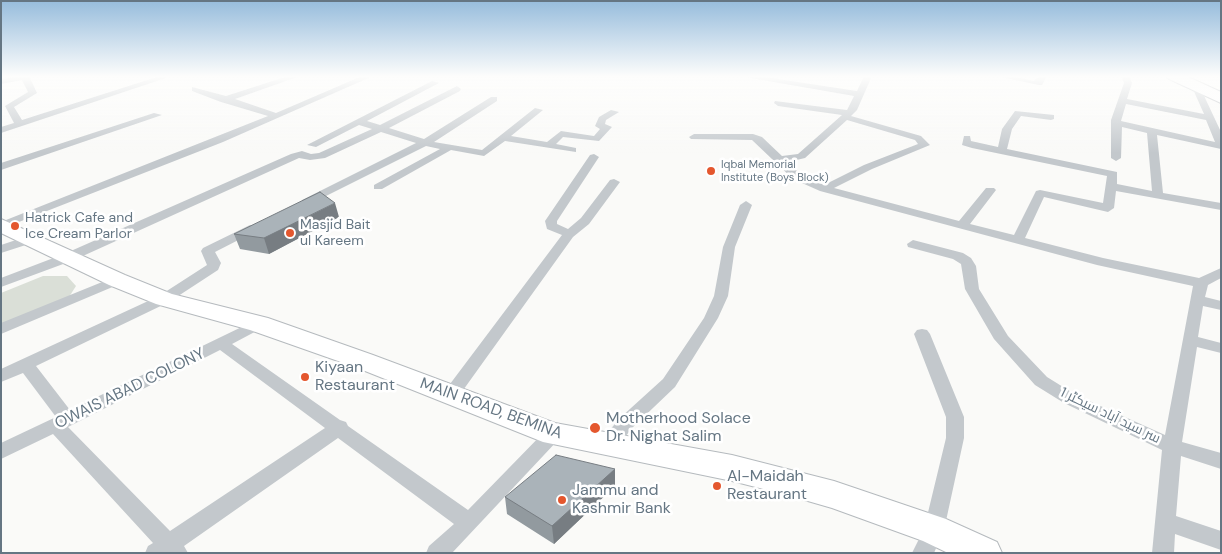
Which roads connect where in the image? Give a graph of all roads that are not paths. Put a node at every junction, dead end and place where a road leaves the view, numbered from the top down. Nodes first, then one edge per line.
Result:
1 (1122, 101) edge
2 (17, 102) edge
3 (90, 102) edge
4 (230, 102) edge
5 (306, 102) edge
6 (399, 102) edge
7 (432, 102) edge
8 (490, 102) edge
9 (854, 102) edge
10 (1126, 102) edge
11 (1202, 102) edge
12 (778, 103) dead end
13 (538, 110) dead end
14 (614, 112) dead end
15 (157, 115) dead end
16 (274, 115) junction
17 (847, 115) junction
18 (1051, 117) dead end
19 (1209, 118) junction
20 (360, 122) junction
21 (1117, 123) junction
22 (20, 125) junction
23 (380, 129) junction
24 (1, 130) edge
25 (1152, 131) junction
26 (694, 136) dead end
27 (505, 138) junction
28 (967, 138) dead end
29 (426, 143) junction
30 (1221, 144) edge
31 (312, 145) dead end
32 (549, 146) junction
33 (450, 148) junction
34 (572, 150) dead end
35 (1002, 152) junction
36 (594, 156) dead end
37 (1116, 158) dead end
38 (780, 160) junction
39 (1, 167) edge
40 (614, 182) dead end
41 (1110, 186) junction
42 (378, 187) dead end
43 (824, 189) junction
44 (990, 190) dead end
45 (1158, 195) junction
46 (746, 206) dead end
47 (1221, 207) edge
48 (293, 208) edge
49 (2, 225) edge
50 (258, 225) edge
51 (962, 226) junction
52 (569, 234) junction
53 (31, 239) junction
54 (1018, 240) junction
55 (913, 244) dead end
56 (1, 249) edge
57 (69, 256) junction
58 (1221, 272) edge
59 (116, 280) junction
60 (1, 283) edge
61 (1201, 283) junction
62 (164, 299) junction
63 (1197, 300) junction
64 (1221, 306) edge
65 (259, 324) junction
66 (1, 330) edge
67 (922, 334) dead end
68 (1190, 340) junction
69 (222, 344) junction
70 (1221, 348) edge
71 (25, 364) junction
72 (1, 376) edge
73 (450, 396) junction
74 (62, 422) junction
75 (340, 427) junction
76 (553, 434) junction
77 (609, 444) junction
78 (1172, 446) junction
79 (1, 452) edge
80 (1221, 461) edge
81 (1167, 522) junction
82 (469, 523) junction
83 (929, 541) edge
84 (1221, 541) edge
85 (168, 550) edge
86 (437, 553) edge
87 (985, 553) edge
88 (1163, 553) edge

1 - 21 street
2 - 22 street
3 - 22 street
4 - 16 street
5 - 16 street
6 - 20 street
7 - 23 street
8 - 29 street
9 - 17 street
10 - 19 street
11 - 19 street
12 - 17 street
13 - 27 street
14 - 32 street
15 - 39 street
16 - 49 street
17 - 38 street
17 - 43 street
18 - 35 street
19 - 30 street
20 - 23 street
20 - 31 street
21 - 25 street
21 - 37 street
22 - 24 street
23 - 29 street
23 - 57 street
25 - 30 street
25 - 45 street
26 - 38 street
27 - 32 street
27 - 33 street
28 - 35 street
29 - 33 street
29 - 48 street
32 - 34 street
33 - 42 street
35 - 41 street
36 - 52 street
38 - 43 street
40 - 52 street
41 - 45 street
41 - 54 street
43 - 51 street
44 - 51 street
45 - 47 street
46 - 77 street
49 - 53 main road, MAIN ROAD, BEMINA
50 - 62 street
51 - 54 street
52 - 73 street
53 - 56 street
53 - 57 main road, MAIN ROAD, BEMINA
54 - 61 street
55 - 78 street, سر سید آباد سیکٹر 1
57 - 59 main road, MAIN ROAD, BEMINA
57 - 60 street
58 - 61 street
59 - 62 main road, MAIN ROAD, BEMINA
59 - 66 street
61 - 63 street, سر سید آباد سیکٹر 1
62 - 65 main road, MAIN ROAD, BEMINA
62 - 71 street
63 - 64 street
63 - 68 street, سر سید آباد سیکٹر 1
65 - 69 street, OWAIS ABAD COLONY
65 - 73 main road, MAIN ROAD, BEMINA
67 - 83 street
68 - 70 street
68 - 78 street, سر سید آباد سیکٹر 1
69 - 74 street, OWAIS ABAD COLONY
69 - 75 street
71 - 72 street
71 - 74 street
73 - 76 main road, MAIN ROAD, BEMINA
74 - 79 street, OWAIS ABAD COLONY
74 - 85 street
75 - 82 street
75 - 85 street
76 - 77 main road, MAIN ROAD, BEMINA
76 - 82 street
77 - 83 main road, MAIN ROAD, BEMINA
78 - 80 street
78 - 81 street, سر سید آباد سیکٹر 1
81 - 84 street
81 - 88 street, سر سید آباد سیکٹر 1
82 - 86 street
83 - 87 main road, MAIN ROAD, BEMINA

